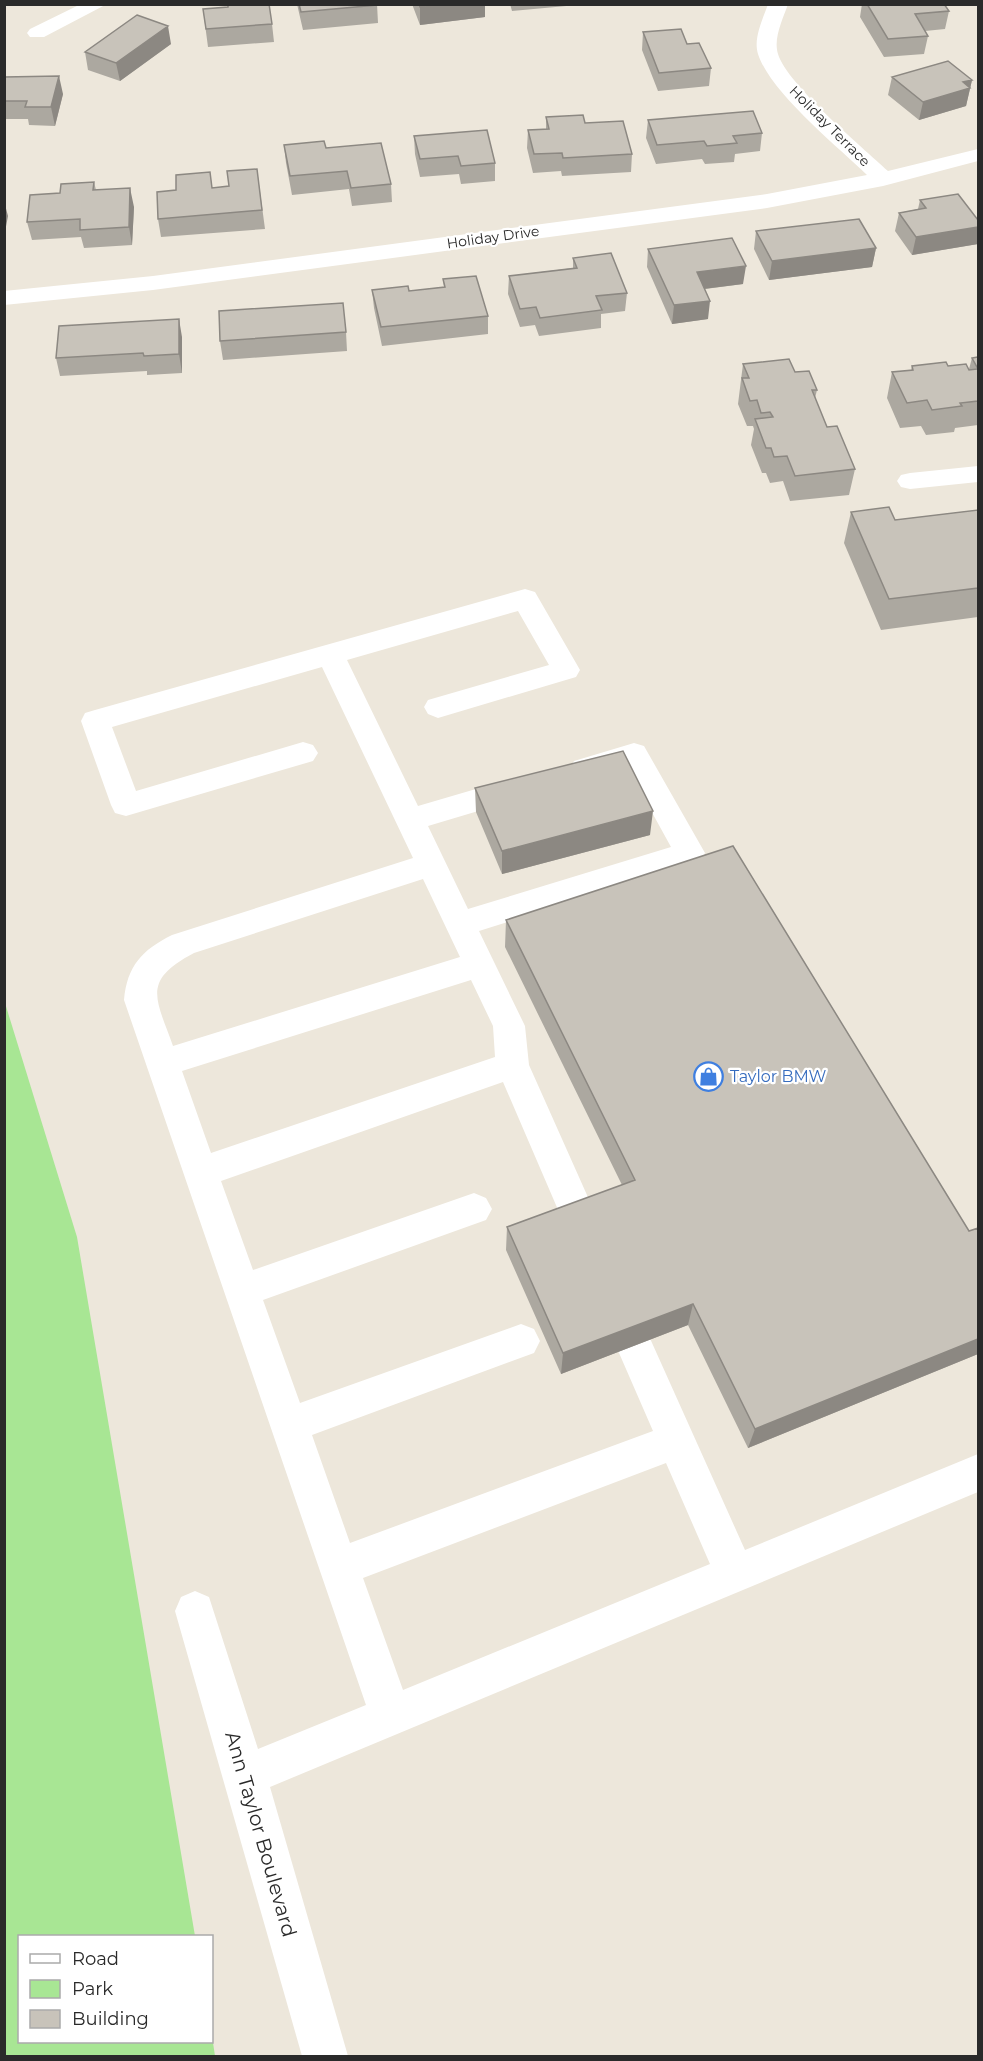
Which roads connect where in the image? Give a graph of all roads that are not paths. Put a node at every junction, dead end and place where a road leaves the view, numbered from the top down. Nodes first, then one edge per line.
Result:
1 (98, 4) edge
2 (778, 4) edge
3 (37, 33) dead end
4 (978, 155) edge
5 (883, 179) junction
6 (4, 297) edge
7 (978, 474) edge
8 (910, 481) dead end
9 (330, 655) junction
10 (438, 707) dead end
11 (303, 753) dead end
12 (409, 820) junction
13 (431, 864) junction
14 (460, 924) junction
15 (479, 964) junction
16 (163, 1063) junction
17 (512, 1065) junction
18 (201, 1172) junction
19 (474, 1209) dead end
20 (581, 1222) edge
21 (242, 1291) junction
22 (521, 1341) dead end
23 (635, 1346) edge
24 (289, 1425) junction
25 (676, 1441) junction
26 (978, 1473) edge
27 (339, 1567) junction
28 (735, 1574) junction
29 (195, 1611) dead end
30 (391, 1716) junction
31 (245, 1776) junction
32 (325, 2056) edge

1 - 3 street
2 - 5 street, Holiday Terrace
4 - 5 street, Holiday Drive
5 - 6 street, Holiday Drive
7 - 8 street
9 - 10 street
9 - 11 street
9 - 12 street
12 - 13 street
12 - 14 street
13 - 14 street
13 - 16 street
14 - 15 street
15 - 16 street
15 - 17 street
16 - 18 street
17 - 18 street
17 - 20 street
18 - 21 street
19 - 21 street
21 - 24 street
22 - 24 street
23 - 25 street
24 - 27 street
25 - 27 street
25 - 28 street
26 - 28 street
27 - 30 street
28 - 30 street
29 - 31 street, Ann Taylor Boulevard
30 - 31 street
31 - 32 street, Ann Taylor Boulevard

